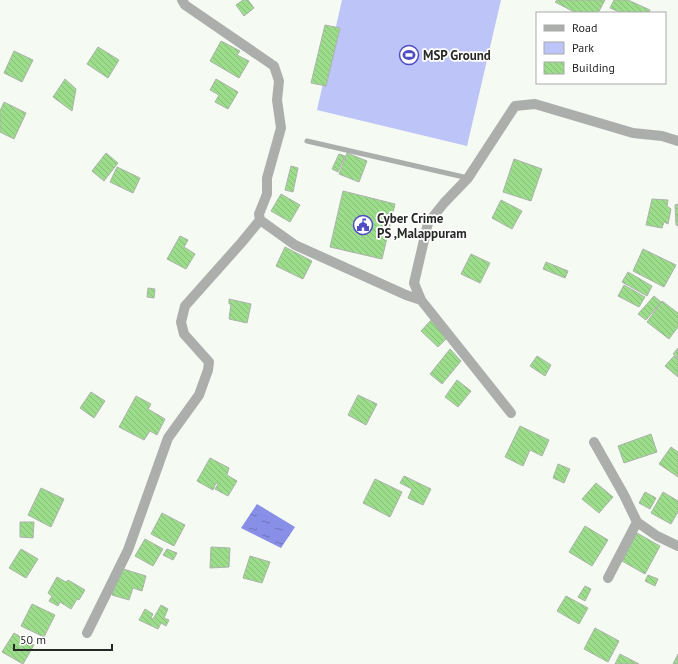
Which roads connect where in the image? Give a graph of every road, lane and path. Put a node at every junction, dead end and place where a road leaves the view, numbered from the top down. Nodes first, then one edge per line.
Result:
1 (182, 0) edge
2 (307, 141) dead end
3 (678, 141) edge
4 (468, 178) junction
5 (260, 220) junction
6 (421, 300) junction
7 (511, 413) dead end
8 (594, 442) dead end
9 (637, 522) junction
10 (678, 546) edge
11 (608, 578) dead end
12 (87, 632) dead end

1 - 5 street
2 - 4 lane
3 - 4 street
4 - 6 street
5 - 6 street
5 - 12 street
6 - 7 street
8 - 9 street
9 - 10 street
9 - 11 street

